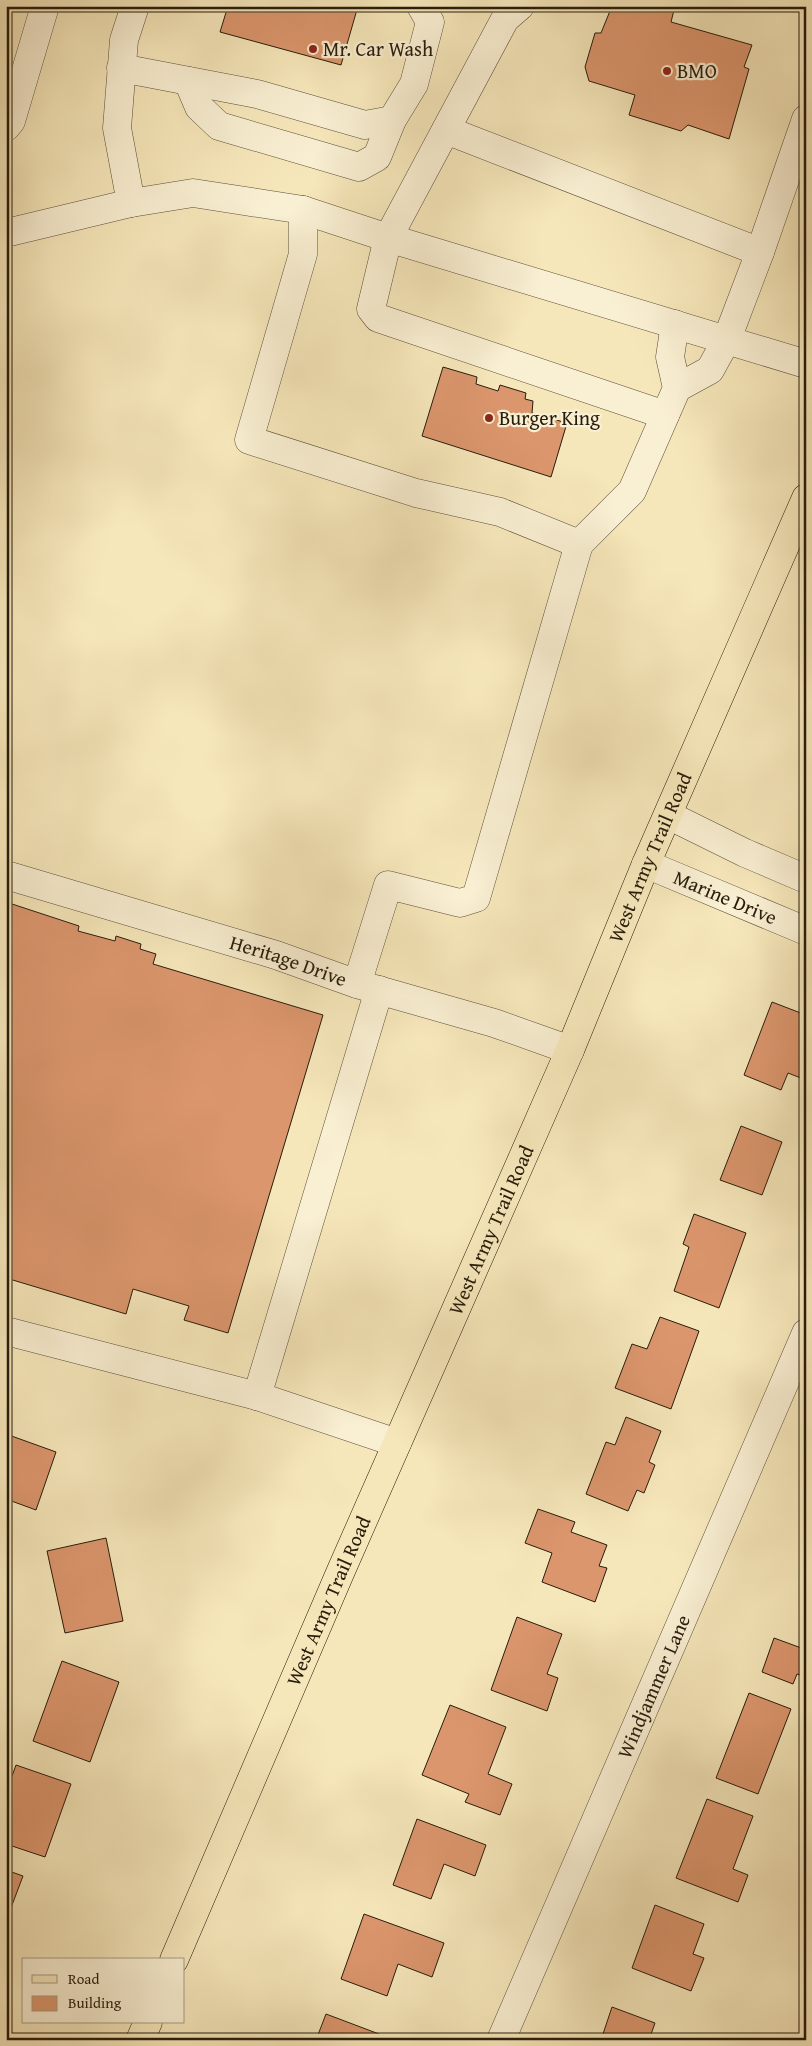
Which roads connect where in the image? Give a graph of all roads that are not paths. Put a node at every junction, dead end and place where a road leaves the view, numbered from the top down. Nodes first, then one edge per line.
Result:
1 (45, 6) edge
2 (135, 6) edge
3 (421, 6) edge
4 (520, 6) edge
5 (121, 68) junction
6 (188, 81) junction
7 (806, 119) edge
8 (392, 120) junction
9 (6, 127) edge
10 (446, 130) junction
11 (131, 203) junction
12 (303, 210) junction
13 (6, 233) edge
14 (388, 238) junction
15 (760, 252) junction
16 (676, 324) junction
17 (727, 339) junction
18 (806, 364) edge
19 (677, 388) junction
20 (664, 415) junction
21 (806, 498) edge
22 (579, 544) junction
23 (668, 815) junction
24 (646, 864) junction
25 (6, 875) edge
26 (806, 879) edge
27 (806, 931) edge
28 (368, 987) junction
29 (570, 1050) junction
30 (6, 1331) edge
31 (806, 1333) edge
32 (257, 1396) junction
33 (397, 1443) junction
34 (175, 1958) edge
35 (147, 2024) edge
36 (140, 2040) edge
37 (501, 2040) edge

1 - 9 street
2 - 5 street
3 - 8 street
4 - 10 street
5 - 6 street
5 - 11 street
6 - 8 street
6 - 8 street
7 - 15 street
10 - 14 street
10 - 15 street
11 - 12 street
11 - 13 street
12 - 14 street
12 - 22 street
14 - 16 street
14 - 20 street
15 - 17 street
16 - 17 street
16 - 19 street
17 - 18 street
17 - 19 street
19 - 20 street
20 - 22 street
21 - 23 main road, West Army Trail Road
22 - 28 street
23 - 24 main road, West Army Trail Road
23 - 26 street
24 - 27 street, Marine Drive
24 - 29 main road, West Army Trail Road
25 - 28 street, Heritage Drive
28 - 29 street, Heritage Drive
28 - 32 street
29 - 33 main road, West Army Trail Road
30 - 32 street
31 - 37 street, Windjammer Lane
32 - 33 street
33 - 34 main road, West Army Trail Road
35 - 36 main road

